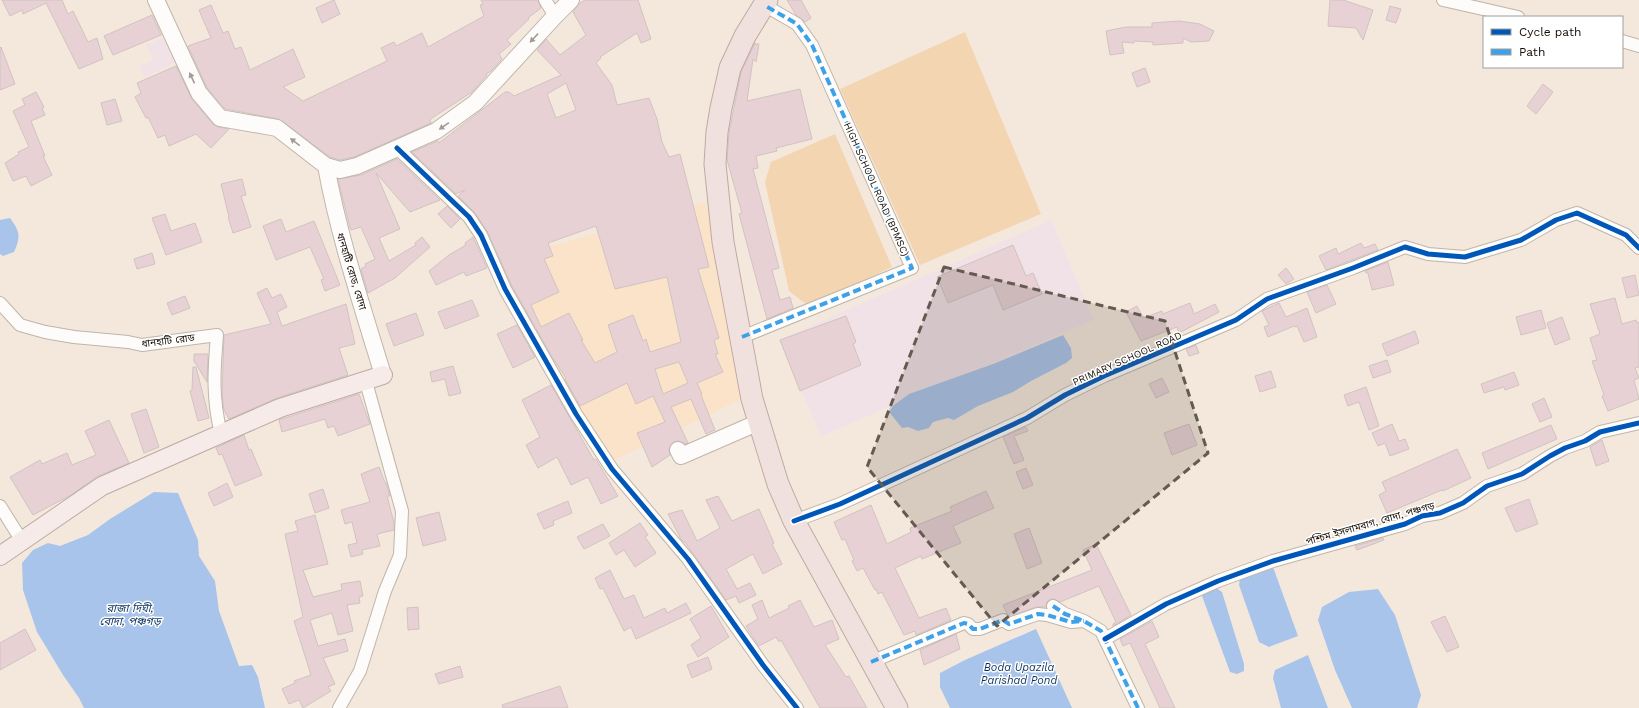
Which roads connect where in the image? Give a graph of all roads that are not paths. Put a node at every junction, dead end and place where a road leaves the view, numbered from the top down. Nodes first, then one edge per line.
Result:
1 (156, 0) edge
2 (545, 0) edge
3 (571, 0) edge
4 (1443, 0) edge
5 (766, 2) edge
6 (555, 16) junction
7 (1514, 16) edge
8 (1623, 41) edge
9 (1639, 46) edge
10 (397, 148) junction
11 (326, 166) junction
12 (1639, 248) edge
13 (0, 303) edge
14 (742, 337) junction
15 (374, 378) junction
16 (756, 423) dead end
17 (1639, 423) edge
18 (221, 434) junction
19 (678, 450) dead end
20 (0, 506) edge
21 (794, 521) junction
22 (22, 541) junction
23 (0, 556) edge
24 (1053, 606) dead end
25 (1084, 621) junction
26 (1105, 639) junction
27 (872, 662) junction
28 (339, 708) edge
29 (797, 708) edge
30 (897, 708) edge
31 (1138, 708) edge

11 -> 1 street
2 - 6 street
3 - 6 street
4 - 7 street
5 - 14 highway
5 - 14 street, HIGH SCHOOL ROAD (BPMSC)
6 -> 10 street
8 - 9 street
10 - 11 street
10 - 29 street
11 - 15 street, ধানহাটি রোড, বোদা
12 - 21 street, PRIMARY SCHOOL ROAD
13 - 18 street, ধানহাটি রোড
14 - 21 highway
15 - 18 main road
15 - 28 street
16 - 19 street
17 - 26 street, পশ্চিম ইসলামবাগ, বোদা, পঞ্চগড়
18 - 22 main road
20 - 22 street
21 - 27 highway
22 - 23 main road
24 - 25 street
25 - 26 street
25 - 27 street
26 - 31 street
27 - 30 highway

